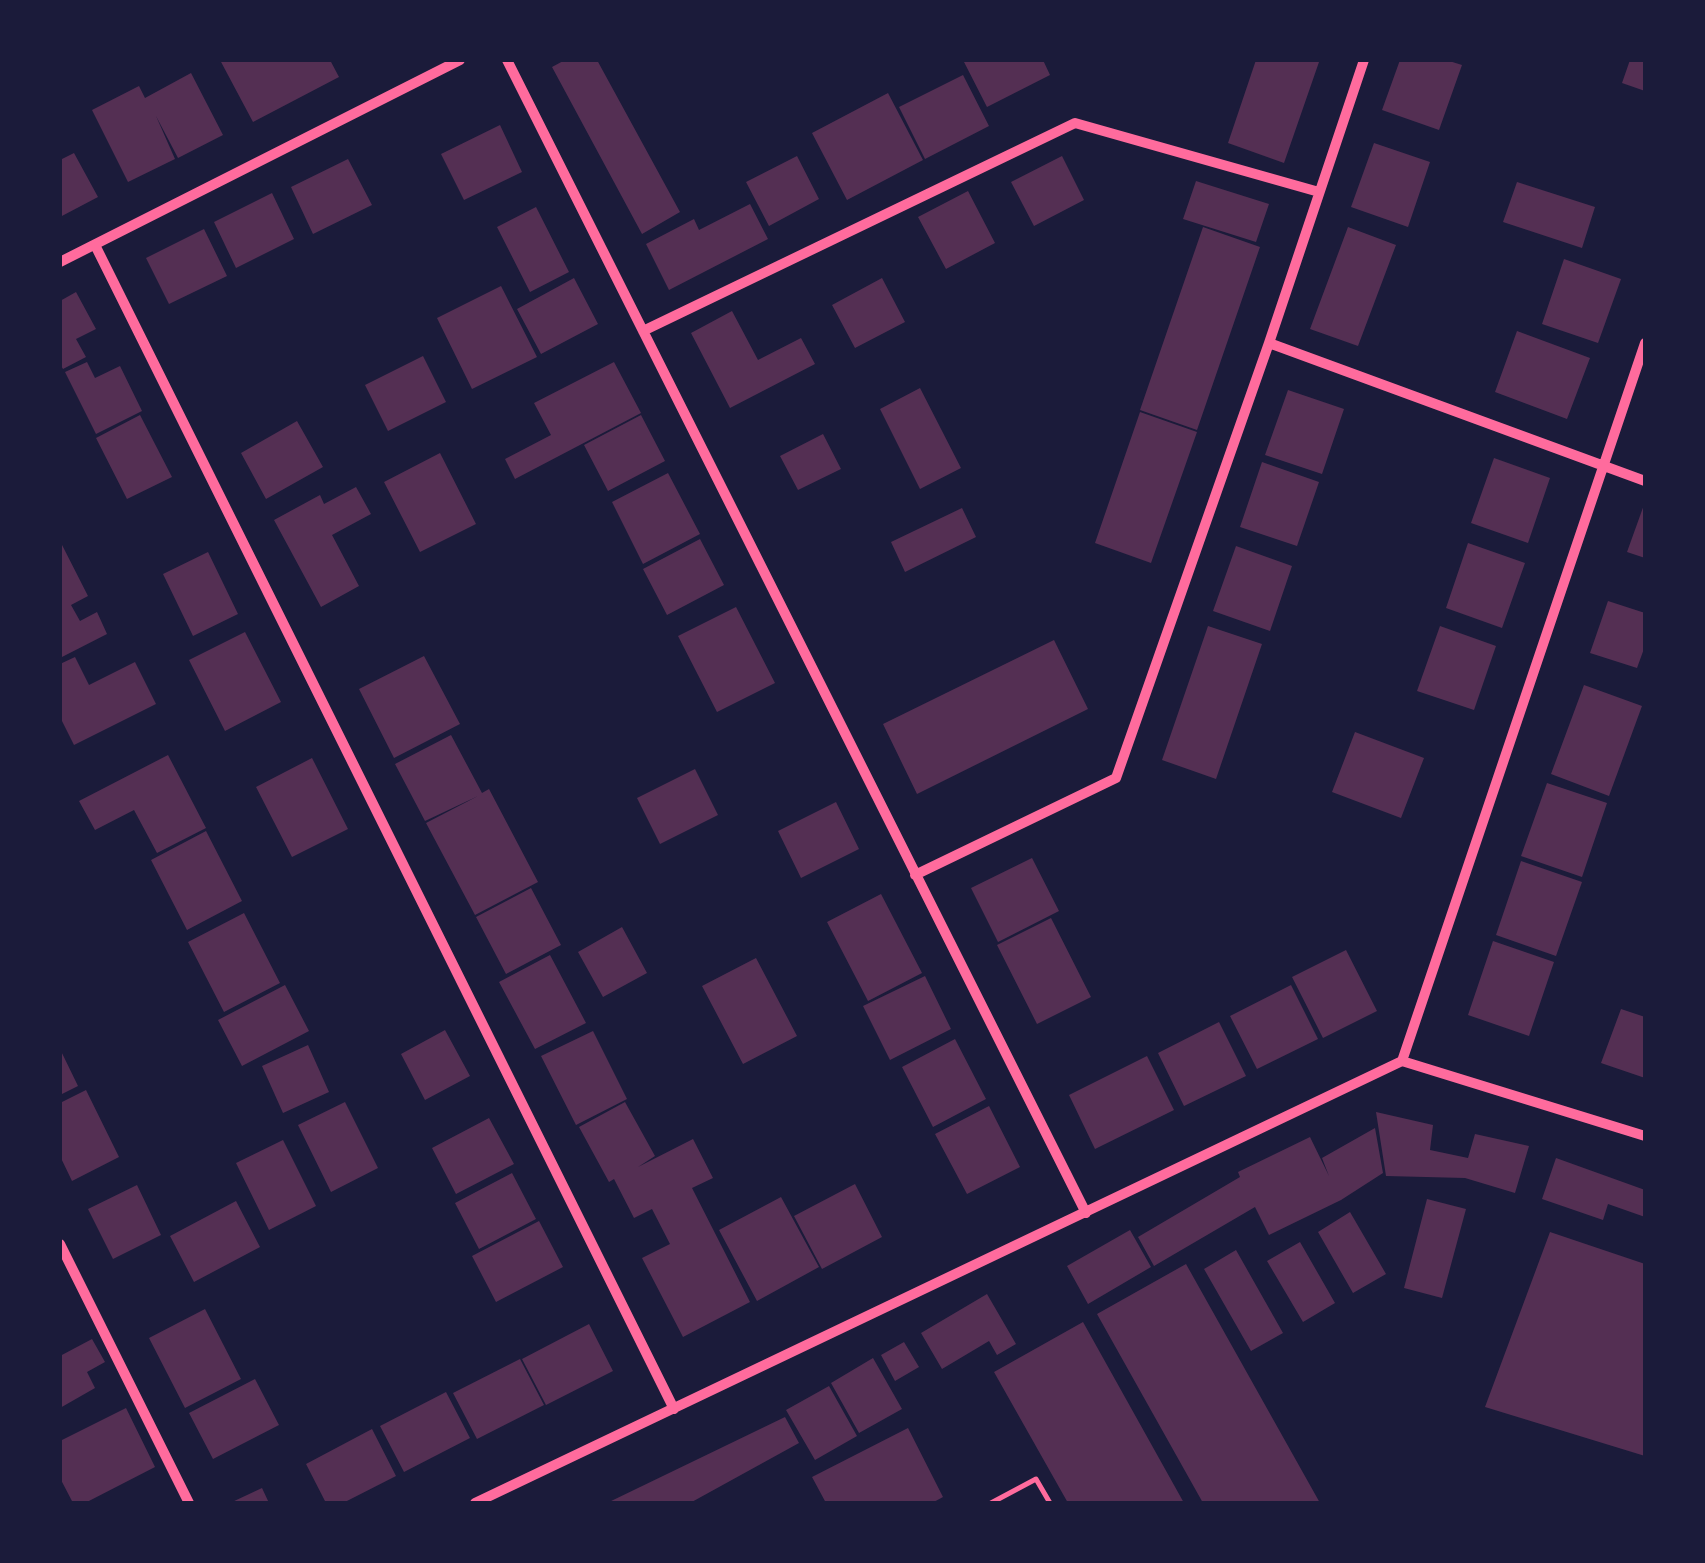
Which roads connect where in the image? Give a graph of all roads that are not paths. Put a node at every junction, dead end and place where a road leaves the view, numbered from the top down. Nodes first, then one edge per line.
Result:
1 (460, 60) edge
2 (507, 60) edge
3 (1364, 60) edge
4 (1319, 192) junction
5 (95, 244) junction
6 (60, 262) edge
7 (644, 331) junction
8 (1269, 342) junction
9 (1645, 343) edge
10 (1603, 467) junction
11 (1645, 481) edge
12 (916, 874) junction
13 (1402, 1061) junction
14 (1645, 1136) edge
15 (1086, 1212) junction
16 (60, 1244) edge
17 (674, 1409) junction
18 (189, 1503) edge
19 (475, 1503) edge

1 - 5 street
2 - 7 street
3 - 4 street
4 - 7 street
4 - 8 street
5 - 6 street
5 - 17 street
7 - 12 street
8 - 10 street
8 - 12 street
9 - 10 street
10 - 11 street
10 - 13 street
12 - 15 street
13 - 14 street
13 - 15 street
15 - 17 street
16 - 18 street
17 - 19 street

